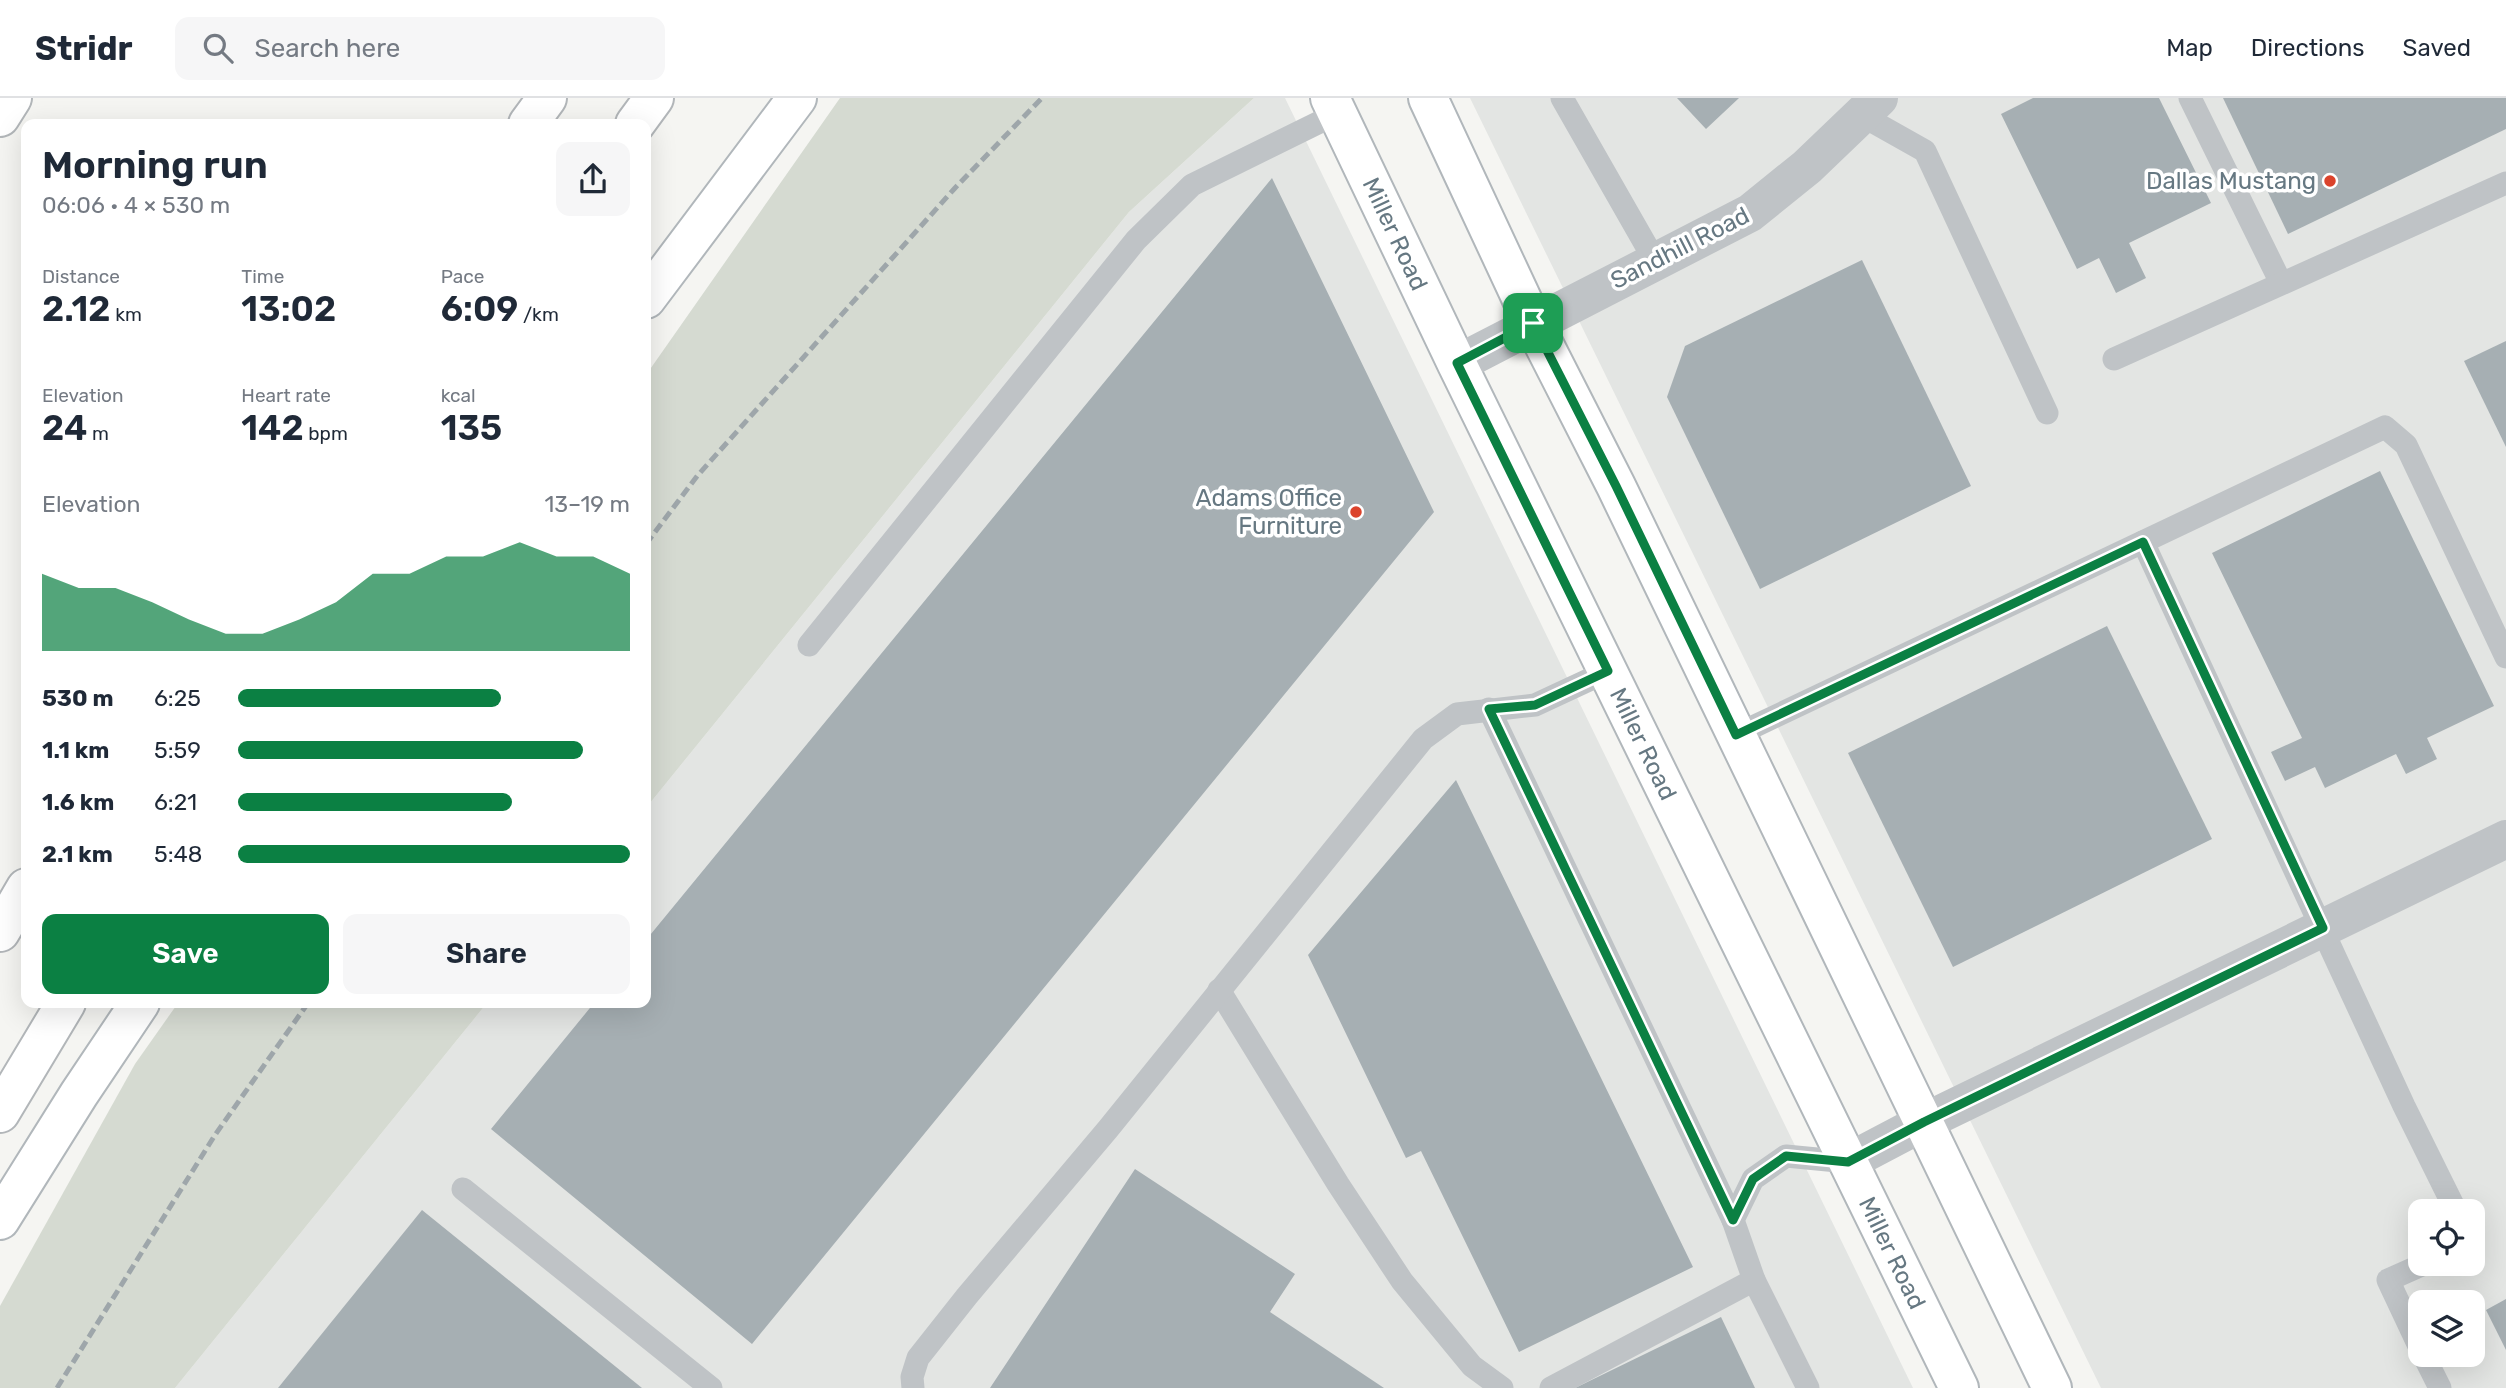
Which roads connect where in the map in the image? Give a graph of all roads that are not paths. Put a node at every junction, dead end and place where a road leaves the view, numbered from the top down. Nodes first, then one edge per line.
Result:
1 (12, 98) edge
2 (547, 98) edge
3 (654, 98) edge
4 (797, 98) edge
5 (1428, 98) edge
6 (1562, 98) edge
7 (2190, 98) edge
8 (1334, 105) edge
9 (1870, 107) edge
10 (0, 117) edge
11 (532, 119) edge
12 (639, 119) edge
13 (2506, 183) edge
14 (1656, 261) junction
15 (2281, 283) junction
16 (651, 292) edge
17 (1533, 323) junction
18 (2114, 359) dead end
19 (1457, 363) junction
20 (2047, 413) dead end
21 (2143, 542) junction
22 (809, 645) dead end
23 (2506, 657) edge
24 (1608, 671) junction
25 (1489, 709) junction
26 (1736, 735) junction
27 (2506, 839) edge
28 (21, 896) edge
29 (2323, 928) junction
30 (0, 932) edge
31 (1219, 990) junction
32 (63, 1008) edge
33 (137, 1008) edge
34 (0, 1113) edge
35 (1924, 1122) junction
36 (1848, 1162) junction
37 (463, 1189) dead end
38 (2450, 1199) edge
39 (0, 1220) edge
40 (1733, 1220) junction
41 (2408, 1271) edge
42 (1754, 1280) junction
43 (2408, 1322) edge
44 (2430, 1367) edge
45 (711, 1388) edge
46 (913, 1388) edge
47 (1502, 1388) edge
48 (1551, 1388) edge
49 (1808, 1388) edge
50 (1959, 1388) edge
51 (2052, 1388) edge
52 (2440, 1388) edge

1 - 10 main road
2 - 11 main road
3 - 12 main road
4 - 16 main road
5 - 17 main road
6 - 14 lane
7 - 15 lane
8 - 19 main road, Miller Road
8 - 22 lane
9 - 14 street, Sandhill Road
9 - 20 lane
13 - 15 lane
14 - 17 street, Sandhill Road
15 - 18 lane
17 - 19 street, Sandhill Road
17 - 26 main road
19 - 24 main road, Miller Road
21 - 23 lane
21 - 26 lane
21 - 29 lane
24 - 25 lane
24 - 36 main road, Miller Road
25 - 31 lane
25 - 40 lane
26 - 35 main road
27 - 29 street
28 - 30 main road
29 - 35 street
29 - 38 lane
31 - 46 lane
31 - 47 lane
32 - 34 main road
33 - 39 main road
35 - 36 street
35 - 51 main road
36 - 40 lane
36 - 50 main road, Miller Road
37 - 45 lane
40 - 42 lane
41 - 43 lane
42 - 48 lane
42 - 49 lane
44 - 52 lane

